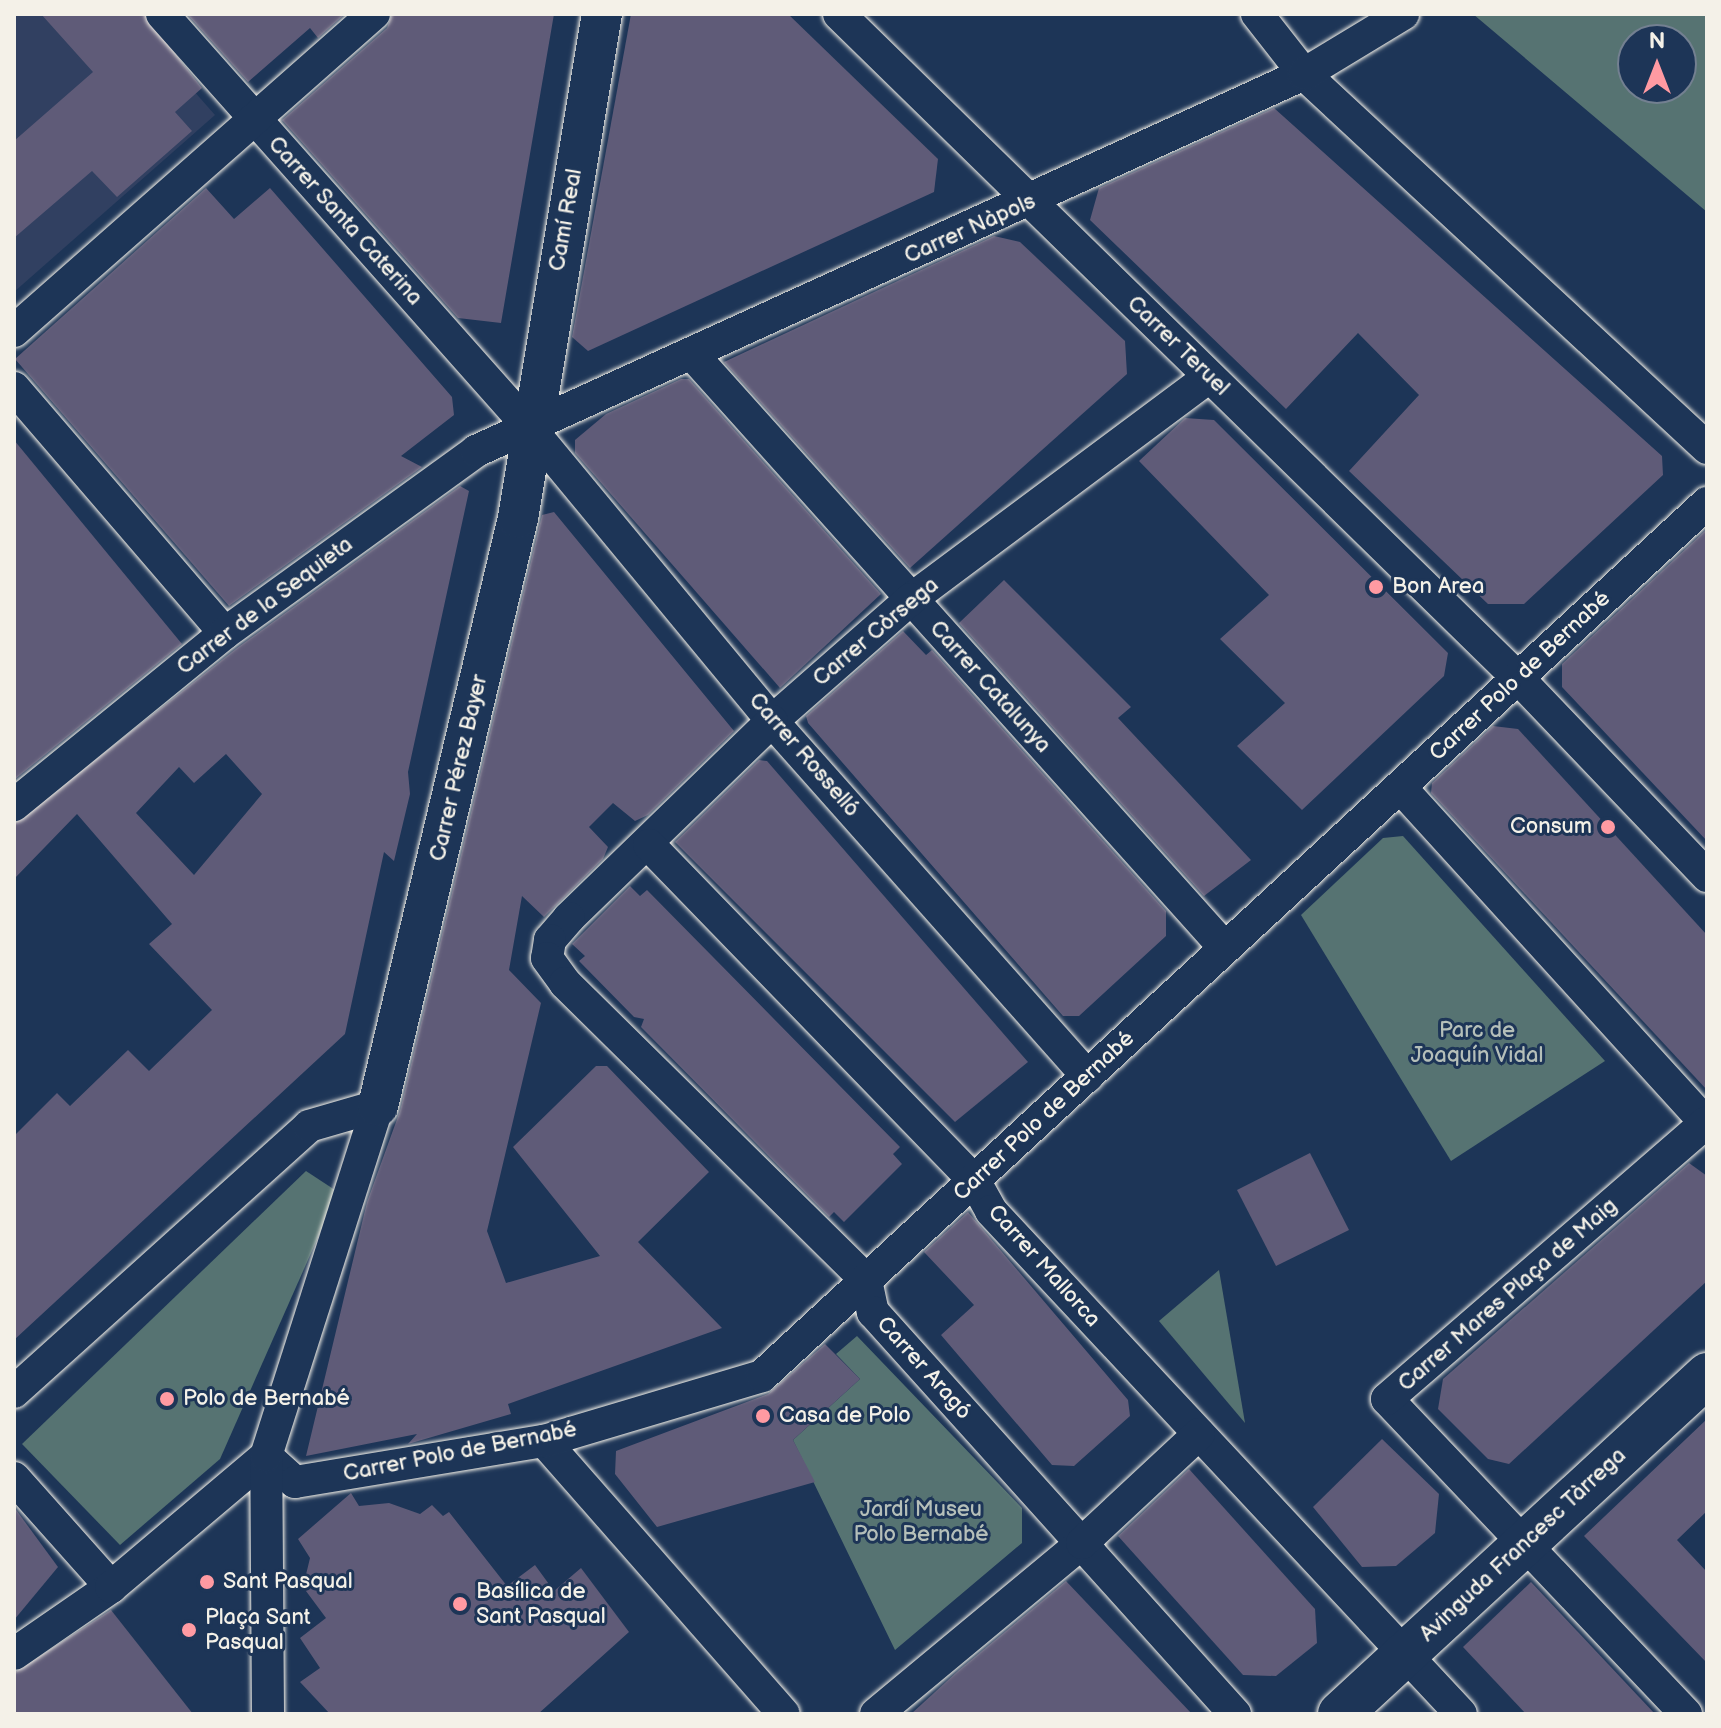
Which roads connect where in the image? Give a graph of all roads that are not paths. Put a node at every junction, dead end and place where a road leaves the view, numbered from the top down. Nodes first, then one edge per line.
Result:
1 (162, 14) edge
2 (374, 14) edge
3 (602, 14) edge
4 (839, 14) edge
5 (1257, 14) edge
6 (1403, 14) edge
7 (1304, 74) junction
8 (254, 120) junction
9 (1030, 202) junction
10 (14, 331) edge
11 (692, 354) junction
12 (1209, 377) junction
13 (14, 388) edge
14 (529, 427) junction
15 (1707, 448) edge
16 (1707, 503) edge
17 (911, 599) junction
18 (225, 633) junction
19 (1518, 678) junction
20 (772, 721) junction
21 (1400, 787) junction
22 (14, 805) edge
23 (649, 845) junction
24 (1707, 876) edge
25 (569, 918) joint
26 (1225, 948) junction
27 (1087, 1076) junction
28 (378, 1106) junction
29 (1707, 1123) edge
30 (974, 1180) junction
31 (866, 1280) junction
32 (1707, 1375) edge
33 (14, 1392) edge
34 (1199, 1434) junction
35 (544, 1441) junction
36 (266, 1456) junction
37 (14, 1478) edge
38 (1526, 1542) junction
39 (1082, 1543) junction
40 (111, 1587) junction
41 (14, 1654) edge
42 (1405, 1654) junction
43 (268, 1714) edge
44 (784, 1714) edge
45 (876, 1714) edge
46 (1235, 1714) edge
47 (1340, 1714) edge
48 (1461, 1714) edge
49 (1686, 1714) edge

1 - 8 street, Carrer Santa Caterina
2 - 8 street
3 - 14 street, Camí Real
4 - 9 street, Carrer Teruel
5 - 7 street
6 - 7 street, Carrer Nàpols
7 - 9 street, Carrer Nàpols
7 - 15 street
8 - 10 street
8 - 14 street, Carrer Santa Caterina
9 - 11 street, Carrer Nàpols
9 - 12 street, Carrer Teruel
11 - 14 street, Carrer Nàpols
11 - 17 street, Carrer Catalunya
12 - 17 street, Carrer Còrsega
12 - 19 street, Carrer Teruel
13 - 18 street
14 - 18 street, Carrer de la Sequieta
14 - 20 street, Carrer Rosselló
14 - 28 street, Carrer Pérez Bayer
16 - 19 street, Carrer Polo de Bernabé
17 - 20 street, Carrer Còrsega
17 - 26 street, Carrer Catalunya
18 - 22 street, Carrer de la Sequieta
19 - 21 street, Carrer Polo de Bernabé
19 - 24 street, Carrer Teruel
20 - 23 street, Carrer Còrsega
20 - 27 street, Carrer Rosselló
21 - 26 street, Carrer Polo de Bernabé
21 - 29 street
23 - 25 street, Carrer Còrsega
23 - 30 street, Carrer Mallorca
25 - 31 street, Carrer Aragó
26 - 27 street, Carrer Polo de Bernabé
27 - 30 street, Carrer Polo de Bernabé
28 - 33 street
28 - 36 street
29 - 38 street, Carrer Mares Plaça de Maig
30 - 31 street, Carrer Polo de Bernabé
30 - 34 street, Carrer Mallorca
31 - 35 street, Carrer Polo de Bernabé
31 - 39 street, Carrer Aragó
32 - 38 main road, Avinguda Francesc Tàrrega
34 - 39 street
34 - 42 street, Carrer Mallorca
35 - 36 street, Carrer Polo de Bernabé
35 - 44 street
36 - 40 street
36 - 43 street
37 - 40 street
38 - 42 main road, Avinguda Francesc Tàrrega
38 - 49 street
39 - 45 street
39 - 46 street, Carrer Aragó
40 - 41 street
42 - 47 main road, Avinguda Francesc Tàrrega
42 - 48 street, Carrer Mallorca

